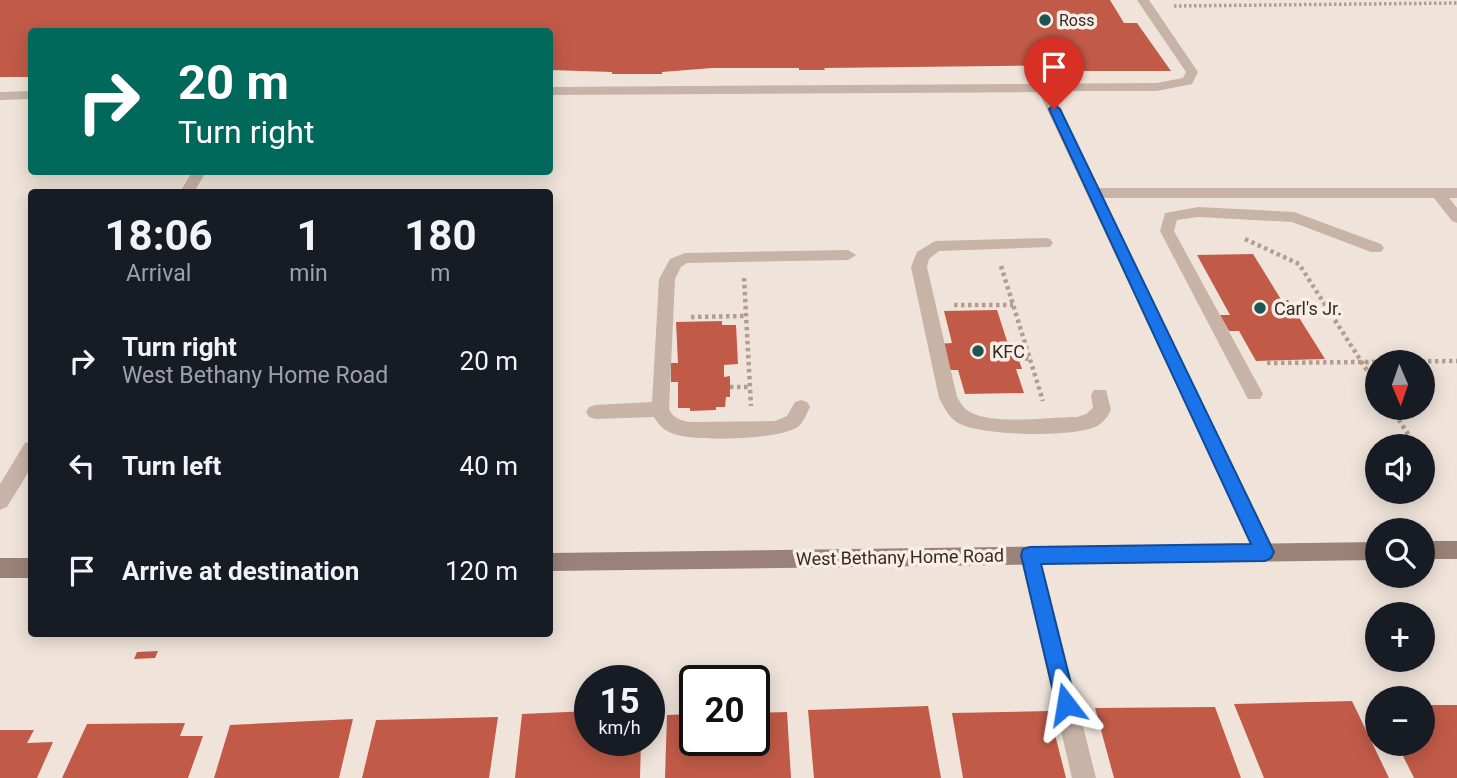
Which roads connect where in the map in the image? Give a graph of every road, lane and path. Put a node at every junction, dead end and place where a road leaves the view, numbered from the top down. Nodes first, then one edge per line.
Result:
1 (1143, 0) edge
2 (1457, 4) edge
3 (1168, 6) dead end
4 (1044, 88) junction
5 (553, 92) edge
6 (28, 95) edge
7 (0, 96) edge
8 (1094, 193) junction
9 (1438, 193) junction
10 (1457, 193) edge
11 (1456, 216) edge
12 (1242, 238) dead end
13 (1045, 243) dead end
14 (995, 245) junction
15 (1376, 248) dead end
16 (848, 255) dead end
17 (743, 258) junction
18 (1013, 305) junction
19 (927, 306) junction
20 (1018, 358) dead end
21 (1031, 359) junction
22 (1457, 361) edge
23 (1362, 362) junction
24 (1238, 364) junction
25 (1365, 367) edge
26 (730, 387) dead end
27 (750, 387) junction
28 (1254, 394) dead end
29 (1100, 395) dead end
30 (802, 407) dead end
31 (660, 409) junction
32 (595, 412) dead end
33 (1051, 424) junction
34 (752, 429) junction
35 (28, 456) edge
36 (0, 501) edge
37 (1435, 550) edge
38 (1457, 550) edge
39 (1365, 551) edge
40 (1265, 552) junction
41 (1030, 555) junction
42 (553, 562) edge
43 (0, 568) edge
44 (28, 568) edge
45 (1084, 778) edge

1 - 4 lane
2 - 3 path
4 - 5 lane
4 - 8 lane
6 - 7 lane
8 - 9 lane
8 - 40 lane
9 - 10 lane
9 - 11 lane
12 - 23 path
13 - 14 lane
14 - 18 path
14 - 19 lane
15 - 24 lane
16 - 17 lane
17 - 27 path
17 - 31 lane
18 - 19 path
18 - 21 path
19 - 33 lane
20 - 21 path
21 - 33 path
22 - 23 path
23 - 24 path
23 - 25 path
24 - 28 lane
26 - 27 path
27 - 34 path
29 - 33 lane
30 - 34 lane
31 - 32 lane
31 - 34 lane
35 - 36 lane
37 - 38 main road
39 - 40 main road, West Bethany Home Road
40 - 41 main road, West Bethany Home Road
41 - 42 main road, West Bethany Home Road
41 - 45 lane
43 - 44 main road

